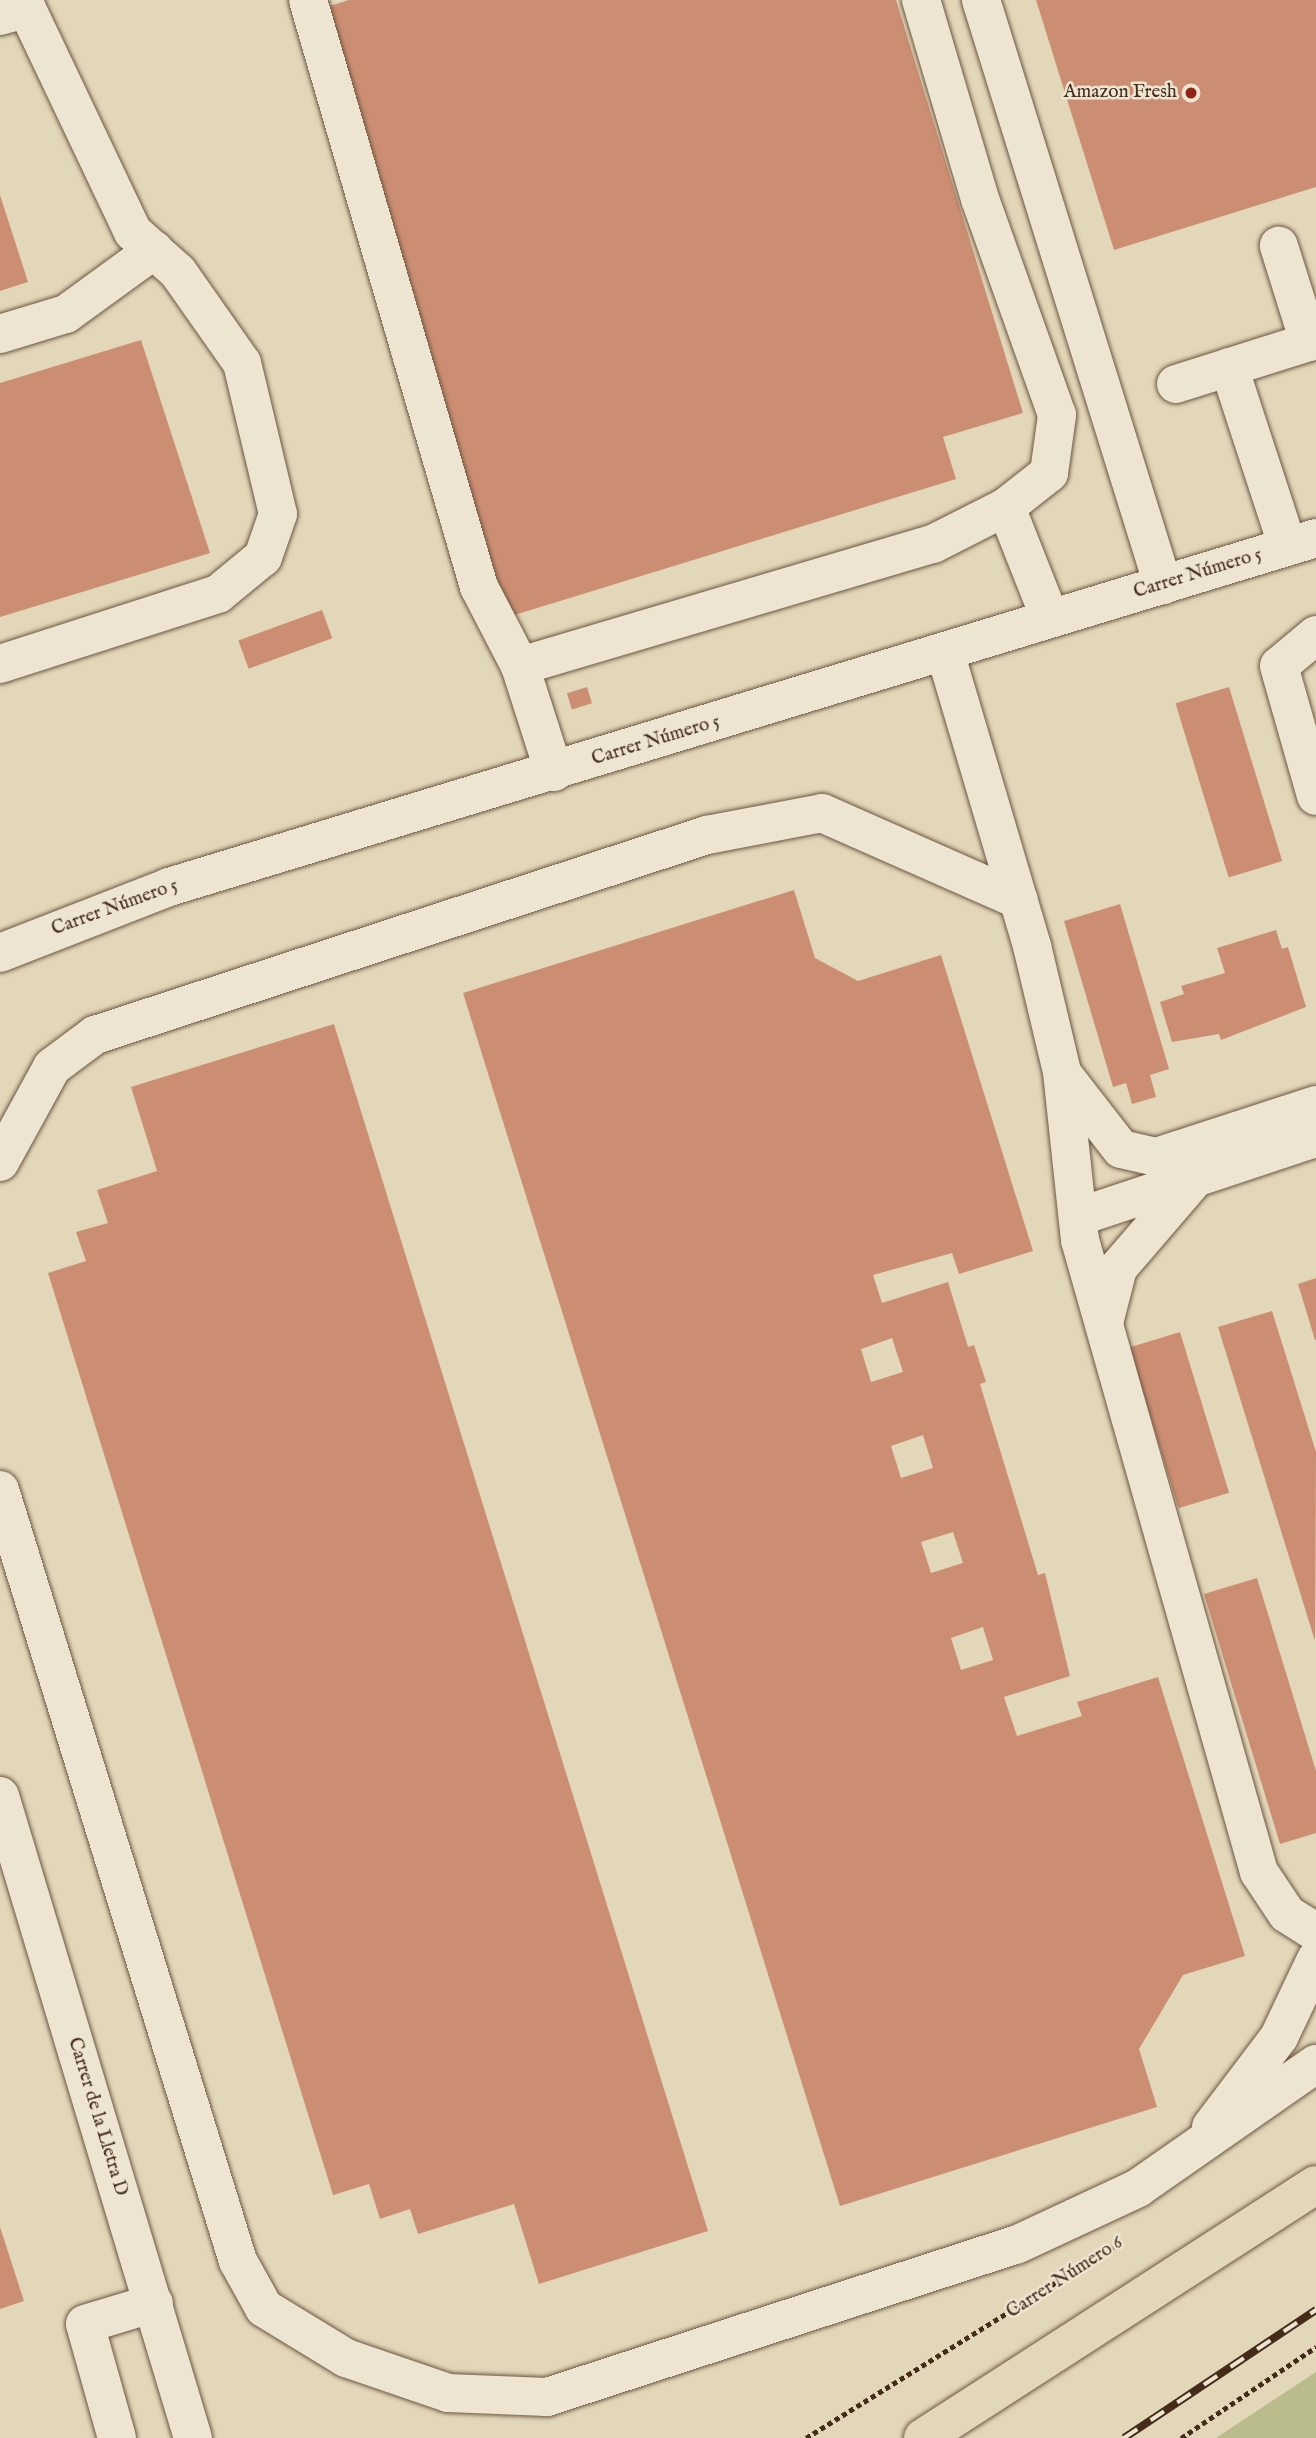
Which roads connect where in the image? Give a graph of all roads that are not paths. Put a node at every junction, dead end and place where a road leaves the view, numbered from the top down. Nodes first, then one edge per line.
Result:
1 (308, 0) edge
2 (921, 0) edge
3 (981, 0) edge
4 (0, 16) edge
5 (1279, 246) dead end
6 (154, 250) junction
7 (0, 334) edge
8 (1228, 367) junction
9 (1176, 384) dead end
10 (1006, 507) junction
11 (1302, 542) edge
12 (1163, 586) junction
13 (1050, 618) junction
14 (1316, 635) edge
15 (945, 652) junction
16 (0, 664) edge
17 (520, 666) junction
18 (554, 772) junction
19 (1316, 796) edge
20 (1019, 900) junction
21 (0, 933) edge
22 (41, 935) junction
23 (0, 953) edge
24 (1062, 1072) junction
25 (1316, 1105) edge
26 (1316, 1138) edge
27 (0, 1162) edge
28 (1197, 1177) junction
29 (1078, 1217) junction
30 (1104, 1325) junction
31 (0, 1490) edge
32 (0, 1796) edge
33 (1316, 1932) edge
34 (1316, 1959) edge
35 (1316, 2064) edge
36 (1193, 2151) junction
37 (1316, 2185) edge
38 (154, 2303) junction
39 (117, 2438) edge
40 (193, 2438) edge
41 (923, 2438) edge

1 - 17 street
2 - 10 street
3 - 12 street
4 - 6 street
5 - 8 street
6 - 7 street
6 - 16 street
8 - 9 street
8 - 11 street
10 - 13 street
10 - 17 street
11 - 12 street, Carrer Número 5
12 - 13 street, Carrer Número 5
13 - 15 street, Carrer Número 5
14 - 19 street
15 - 18 street, Carrer Número 5
15 - 20 street
17 - 18 street
18 - 22 street, Carrer Número 5
20 - 24 street
20 - 27 street
21 - 22 street
22 - 23 street, Carrer Número 5
24 - 25 street
24 - 29 street
26 - 28 street
28 - 29 street
28 - 30 street
29 - 30 street
30 - 33 street
31 - 36 street
32 - 38 street, Carrer de la Lletra D
34 - 36 street
35 - 36 street
37 - 41 main road
38 - 39 street
38 - 40 street, Carrer de la Lletra D

